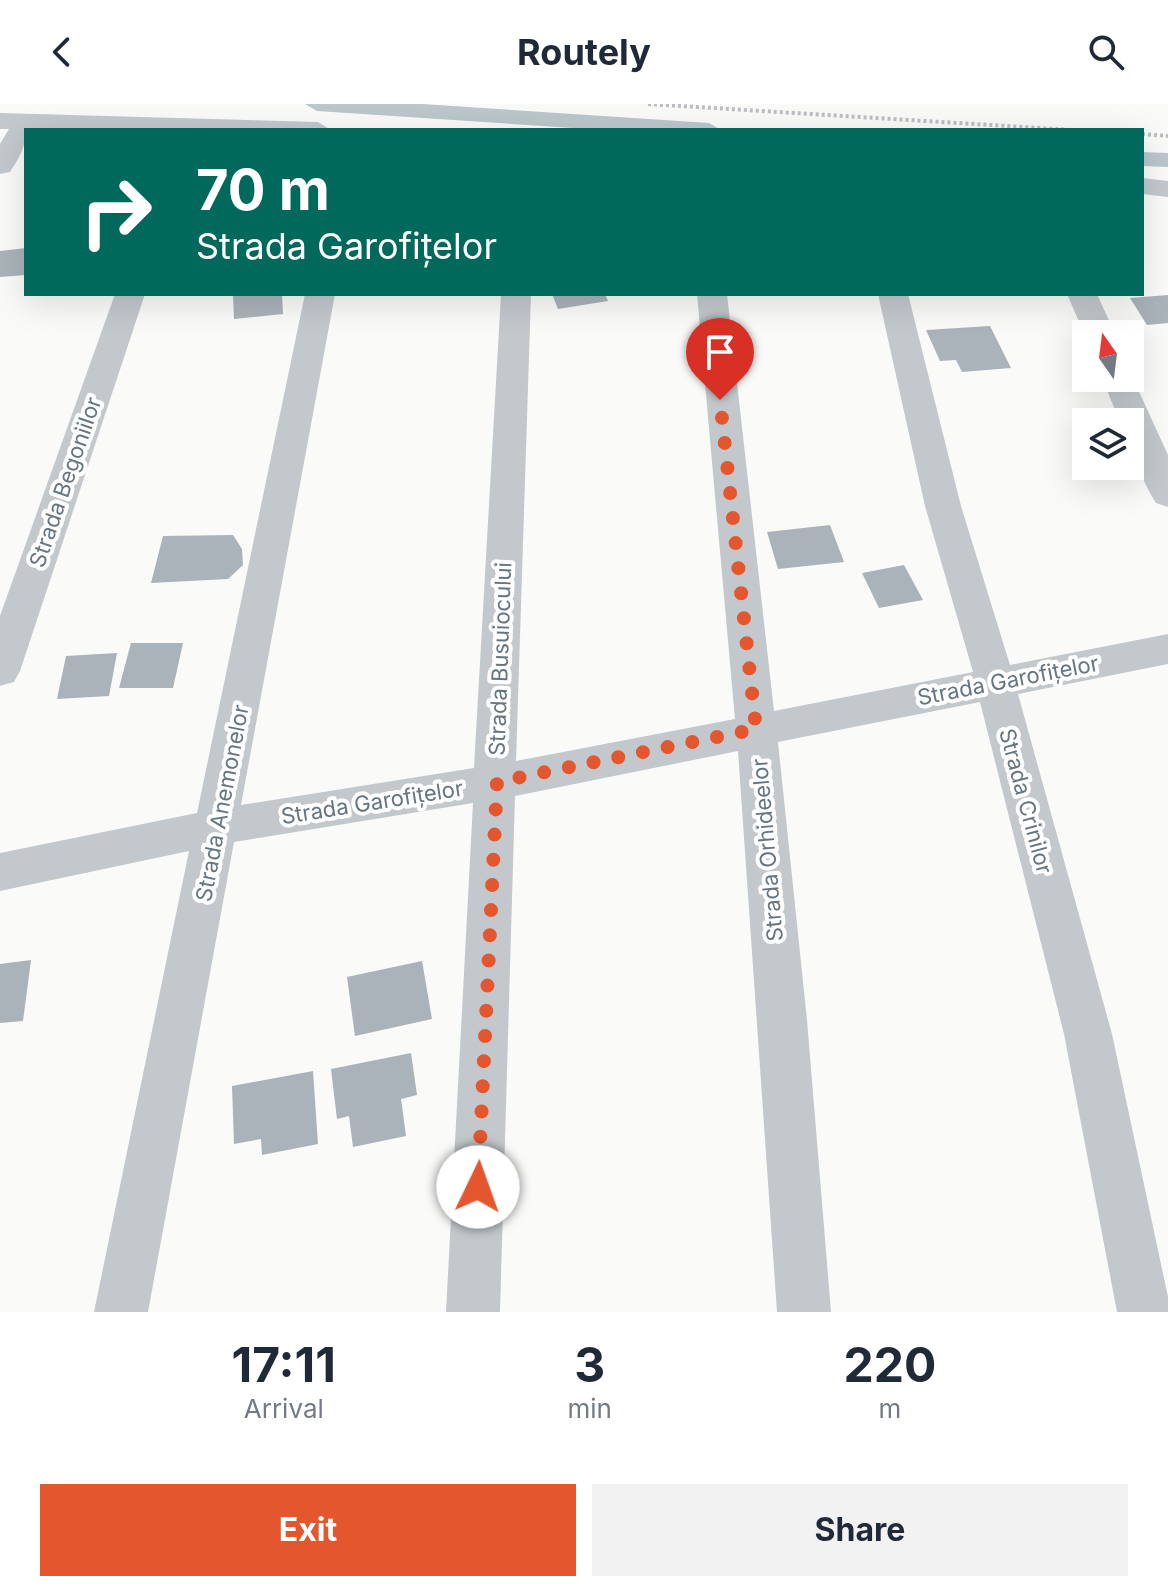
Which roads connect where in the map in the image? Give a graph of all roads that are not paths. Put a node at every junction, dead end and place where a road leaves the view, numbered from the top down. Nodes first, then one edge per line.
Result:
1 (10, 117) edge
2 (188, 128) edge
3 (0, 166) edge
4 (1144, 186) edge
5 (1168, 189) edge
6 (129, 296) edge
7 (320, 296) edge
8 (516, 296) edge
9 (712, 296) edge
10 (893, 296) edge
11 (1083, 296) edge
12 (1093, 320) edge
13 (1124, 392) edge
14 (1168, 495) edge
15 (1168, 649) edge
16 (0, 671) edge
17 (995, 682) junction
18 (756, 729) junction
19 (497, 782) junction
20 (218, 827) junction
21 (0, 872) edge
22 (121, 1312) edge
23 (473, 1312) edge
24 (804, 1312) edge
25 (1144, 1312) edge

1 - 2 street
1 - 3 street
4 - 5 street
6 - 16 street, Strada Begoniilor
7 - 20 street, Strada Anemonelor
8 - 19 street, Strada Busuiocului
9 - 18 street, Strada Orhideelor
10 - 17 street, Strada Crinilor
11 - 12 street
13 - 14 street
15 - 17 street, Strada Garofițelor
17 - 18 street, Strada Garofițelor
17 - 25 street, Strada Crinilor
18 - 19 street, Strada Garofițelor
18 - 24 street, Strada Orhideelor
19 - 20 street, Strada Garofițelor
19 - 23 street, Strada Busuiocului
20 - 21 street, Strada Garofițelor
20 - 22 street, Strada Anemonelor

